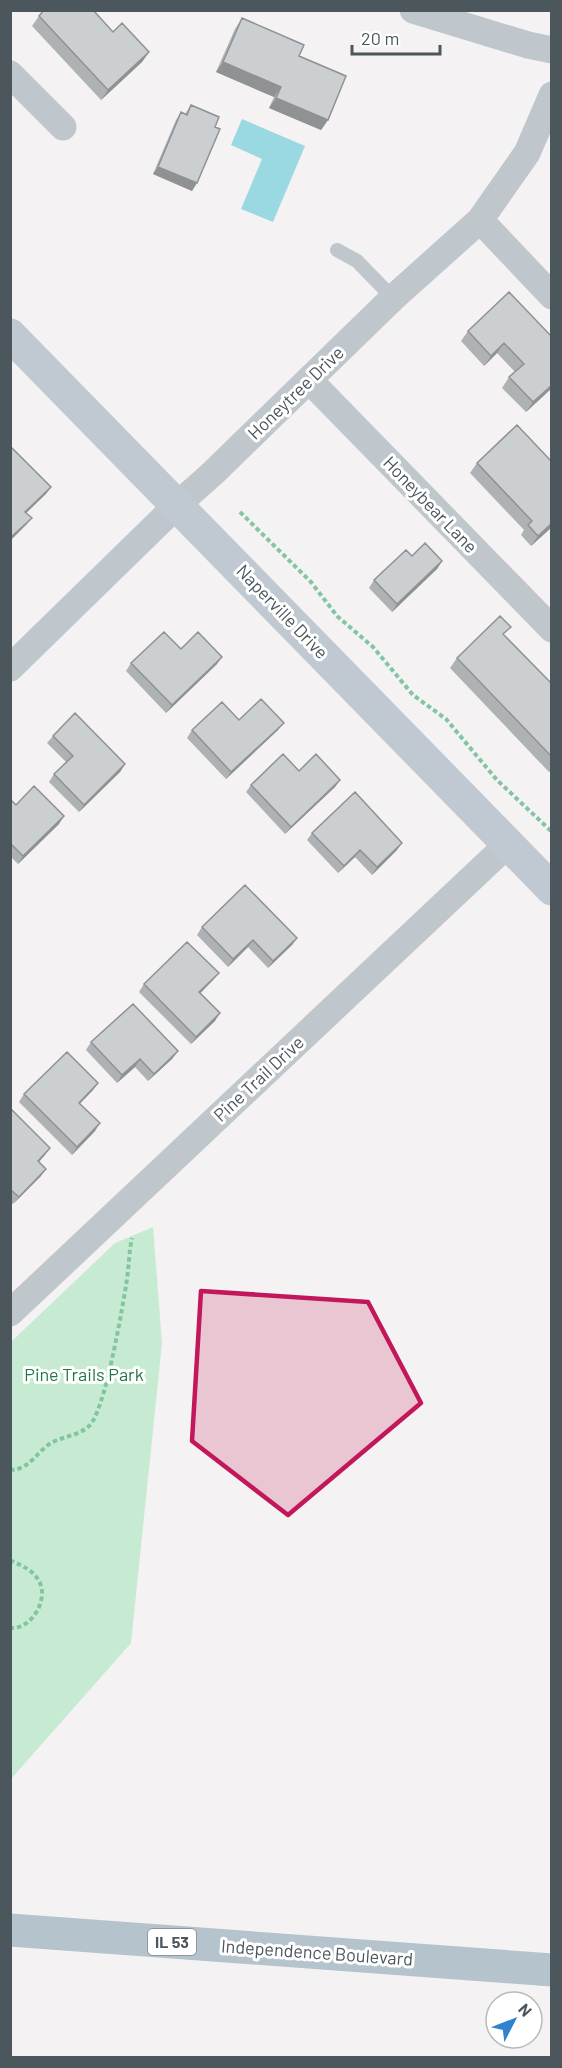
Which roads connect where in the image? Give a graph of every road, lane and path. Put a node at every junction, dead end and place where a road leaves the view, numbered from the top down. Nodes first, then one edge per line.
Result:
1 (413, 10) edge
2 (552, 50) edge
3 (10, 74) edge
4 (552, 95) edge
5 (63, 127) dead end
6 (480, 220) junction
7 (337, 250) dead end
8 (552, 296) edge
9 (393, 298) junction
10 (10, 335) edge
11 (309, 380) junction
12 (176, 506) junction
13 (240, 512) dead end
14 (552, 630) edge
15 (10, 668) edge
16 (552, 832) edge
17 (508, 844) junction
18 (552, 889) edge
19 (133, 1233) dead end
20 (10, 1313) edge
21 (10, 1470) edge
22 (10, 1560) edge
23 (10, 1628) edge
24 (10, 1930) edge
25 (552, 1970) edge

1 - 2 street
3 - 5 street
4 - 6 street, Honeytree Drive
6 - 8 street
6 - 9 street, Honeytree Drive
7 - 9 lane
9 - 11 street, Honeytree Drive
10 - 12 street, Naperville Drive
11 - 12 street, Honeytree Drive
11 - 14 street, Honeybear Lane
12 - 15 street, Honeytree Drive
12 - 17 street, Naperville Drive
13 - 16 path
17 - 18 street, Naperville Drive
17 - 20 street, Pine Trail Drive
19 - 21 path
22 - 23 path
24 - 25 main road, Independence Boulevard / IL 53

